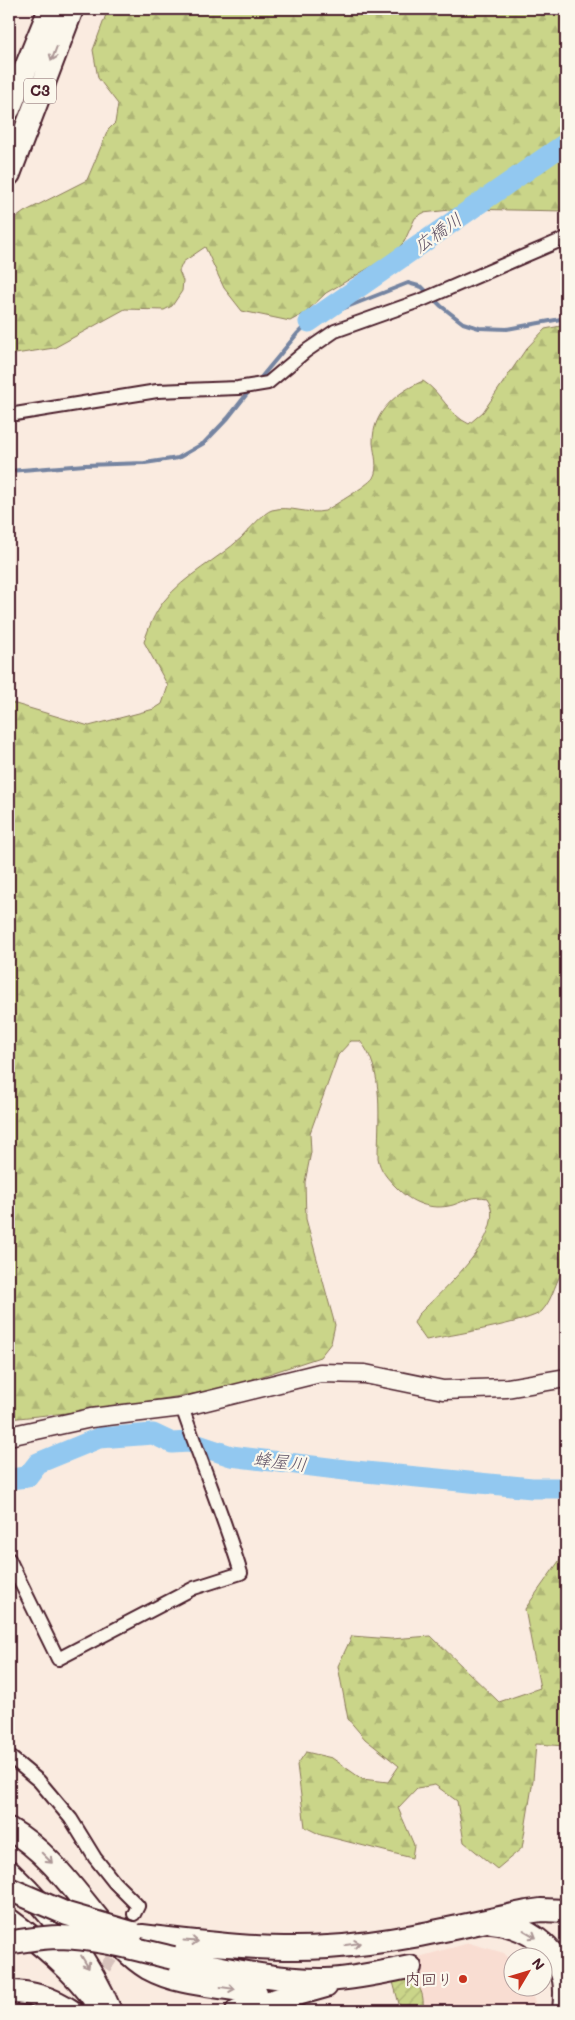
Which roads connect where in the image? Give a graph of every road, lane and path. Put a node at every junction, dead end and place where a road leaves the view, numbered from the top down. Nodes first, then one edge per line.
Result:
1 (50, 9) edge
2 (72, 9) edge
3 (9, 109) edge
4 (9, 174) edge
5 (566, 238) edge
6 (9, 415) edge
7 (566, 1378) edge
8 (182, 1407) junction
9 (9, 1436) edge
10 (9, 1559) edge
11 (9, 1756) edge
12 (9, 1829) edge
13 (9, 1872) edge
14 (9, 1889) edge
15 (566, 1911) edge
16 (134, 1914) dead end
17 (9, 1920) edge
18 (483, 1921) junction
19 (11, 1943) edge
20 (410, 1967) dead end
21 (359, 1977) junction
22 (9, 1992) edge
23 (256, 1993) tunnel mouth
24 (566, 2006) edge
25 (71, 2011) edge
26 (103, 2011) edge
27 (110, 2011) edge
28 (237, 2011) edge
29 (564, 2011) edge

1 - 3 highway, C3
2 -> 4 highway, C3
5 - 6 street
7 - 8 street
8 - 9 street
8 - 10 street
11 - 16 street
12 -> 23 highway
13 -> 27 highway
14 -> 18 highway, bridge
15 - 18 highway
17 - 26 highway
18 -> 29 highway
19 - 21 highway, bridge
20 - 21 highway
21 - 28 highway
22 - 25 highway
24 - 29 highway

